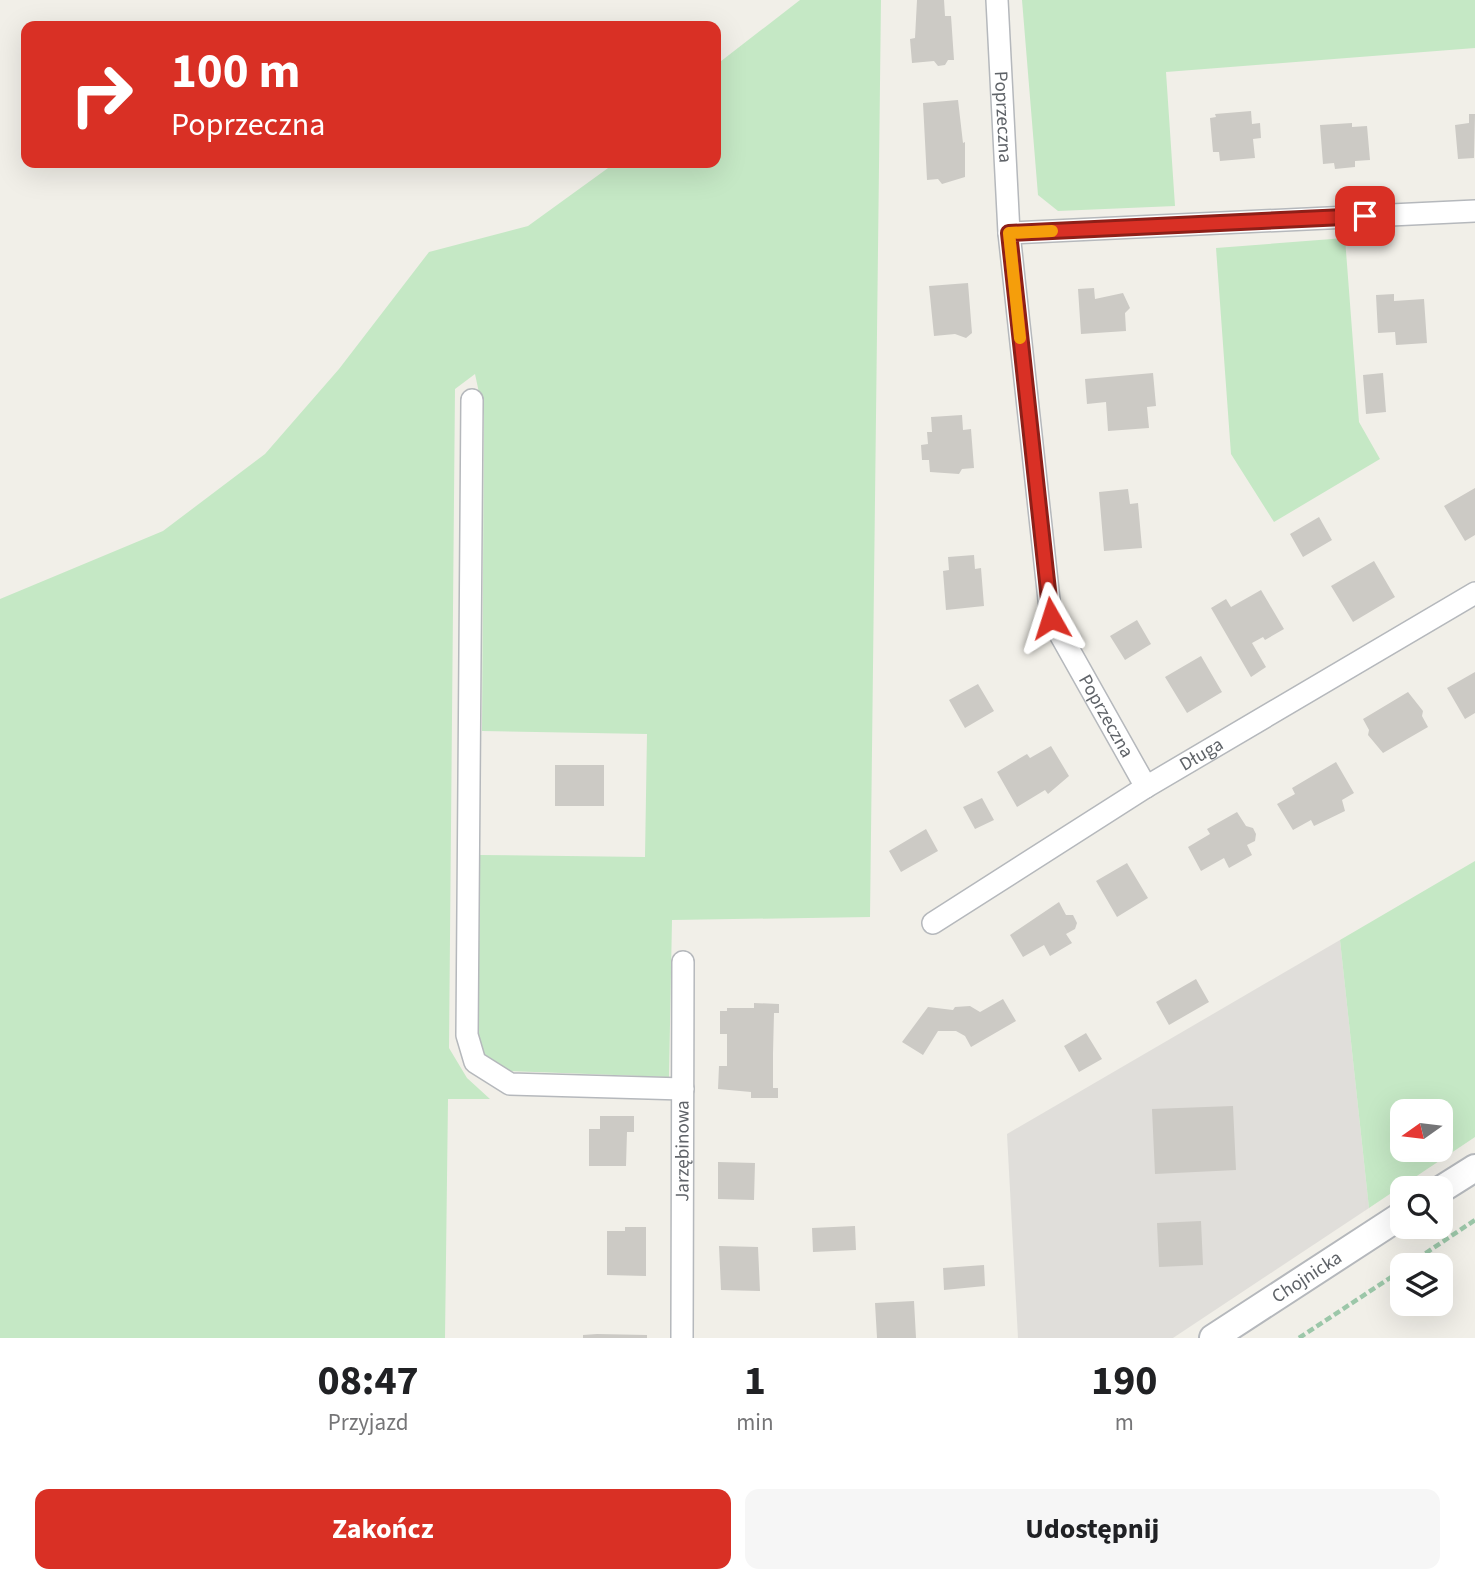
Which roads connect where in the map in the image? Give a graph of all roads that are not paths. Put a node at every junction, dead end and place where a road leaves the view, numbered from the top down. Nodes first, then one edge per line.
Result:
1 (997, 0) edge
2 (1475, 211) edge
3 (1009, 233) junction
4 (472, 400) dead end
5 (1475, 593) edge
6 (1146, 787) junction
7 (933, 923) dead end
8 (683, 962) dead end
9 (682, 1089) junction
10 (1475, 1168) edge
11 (1453, 1182) edge
12 (1390, 1223) edge
13 (682, 1338) edge
14 (1213, 1338) edge

1 - 3 street, Poprzeczna
2 - 3 street
3 - 6 street, Poprzeczna
4 - 9 street
5 - 6 street, Długa
6 - 7 street, Długa
8 - 9 street, Jarzębinowa
9 - 13 street, Jarzębinowa
10 - 11 street
12 - 14 street, Chojnicka

